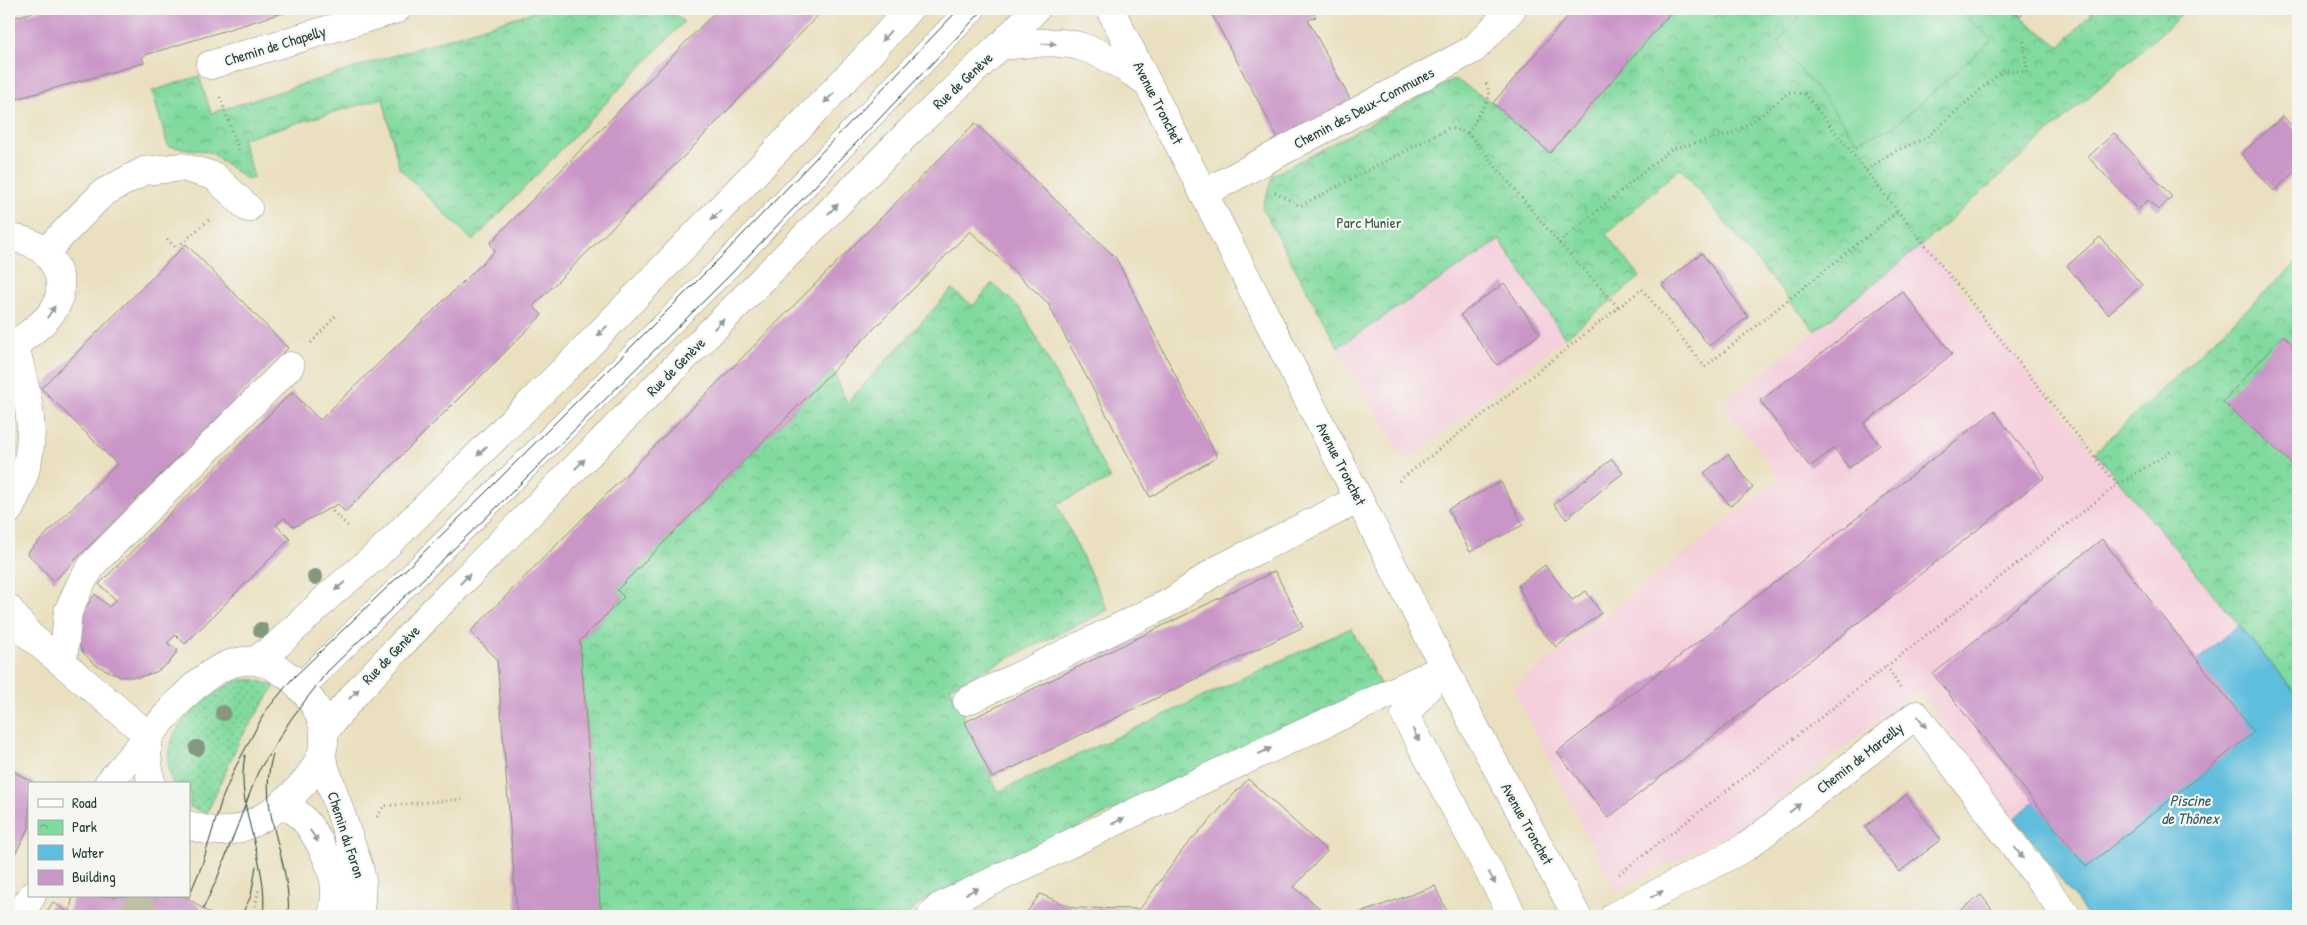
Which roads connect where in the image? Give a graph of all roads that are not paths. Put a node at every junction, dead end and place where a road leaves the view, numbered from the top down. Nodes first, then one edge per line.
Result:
1 (398, 9) edge
2 (909, 9) edge
3 (971, 9) edge
4 (1036, 9) edge
5 (1110, 9) edge
6 (1512, 9) edge
7 (1000, 46) junction
8 (210, 65) dead end
9 (1147, 82) junction
10 (1204, 193) junction
11 (242, 202) road end
12 (9, 238) edge
13 (46, 252) junction
14 (12, 343) edge
15 (290, 366) road end
16 (1359, 499) junction
17 (9, 510) edge
18 (9, 609) edge
19 (255, 661) junction
20 (63, 662) junction
21 (1444, 668) junction
22 (300, 688) junction
23 (967, 701) dead end
24 (149, 736) junction
25 (323, 744) junction
26 (110, 782) edge
27 (151, 782) edge
28 (278, 806) junction
29 (192, 830) edge
30 (31, 898) edge
31 (18, 916) edge
32 (332, 916) edge
33 (360, 916) edge
34 (931, 916) edge
35 (1513, 916) edge
36 (1577, 916) edge
37 (1614, 916) edge
38 (2067, 916) edge

1 - 8 main road, Chemin de Chapelly
2 -> 19 main road
3 - 22 main road
4 - 7 main road, Rue de Genève
5 - 9 main road, Avenue Tronchet
6 - 10 main road, Chemin des Deux-Communes
7 -> 9 main road
25 -> 7 main road, Rue de Genève
9 - 10 main road, Avenue Tronchet
10 - 16 main road, Avenue Tronchet
11 - 13 main road
12 - 13 main road
14 -> 13 main road
14 - 17 main road
15 - 20 main road
16 - 21 main road, Avenue Tronchet
16 - 23 main road
18 - 20 main road
19 - 22 main road
19 - 24 main road
20 - 24 main road
34 -> 21 main road
21 -> 35 main road
21 - 36 main road, Avenue Tronchet
22 - 25 main road
24 - 26 main road
24 - 27 main road
25 - 28 main road, Rue de Genève
25 - 33 main road, Chemin du Foron
28 - 29 main road, Rue de Genève
28 -> 32 main road, Chemin du Foron
30 - 31 main road
37 -> 38 main road, Chemin de Marcelly

